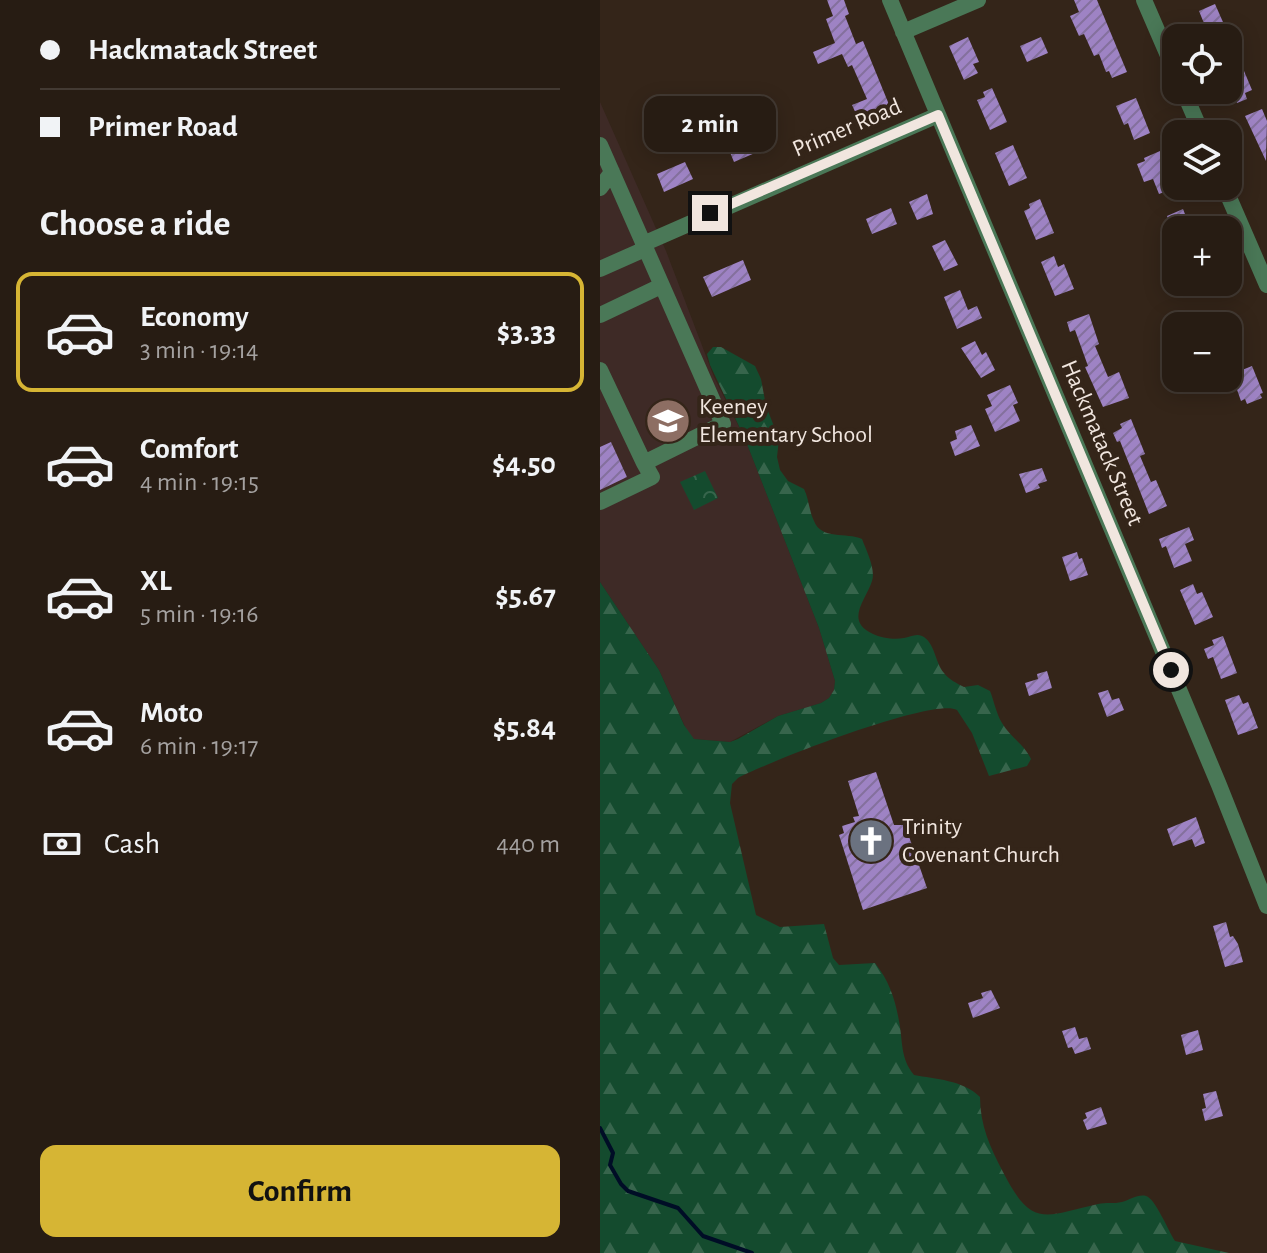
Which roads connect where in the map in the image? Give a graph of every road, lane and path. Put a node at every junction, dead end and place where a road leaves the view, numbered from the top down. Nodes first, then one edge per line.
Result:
1 (890, 0) edge
2 (978, 0) edge
3 (1144, 0) edge
4 (903, 32) junction
5 (1162, 42) edge
6 (938, 115) junction
7 (600, 145) edge
8 (612, 172) junction
9 (600, 188) edge
10 (1230, 200) edge
11 (644, 247) junction
12 (600, 269) edge
13 (1267, 285) edge
14 (661, 286) junction
15 (600, 315) edge
16 (600, 370) edge
17 (644, 463) junction
18 (600, 502) edge
19 (1267, 906) edge

1 - 4 street, Hackmatack Street
2 - 4 street
3 - 5 street
4 - 6 street, Hackmatack Street
6 - 11 street, Primer Road
6 - 19 street, Hackmatack Street
7 - 8 street
8 - 9 street
8 - 11 street
10 - 13 street
11 - 12 street, Primer Road
11 - 14 street
14 - 15 street
14 - 17 street
16 - 17 street
17 - 18 street

